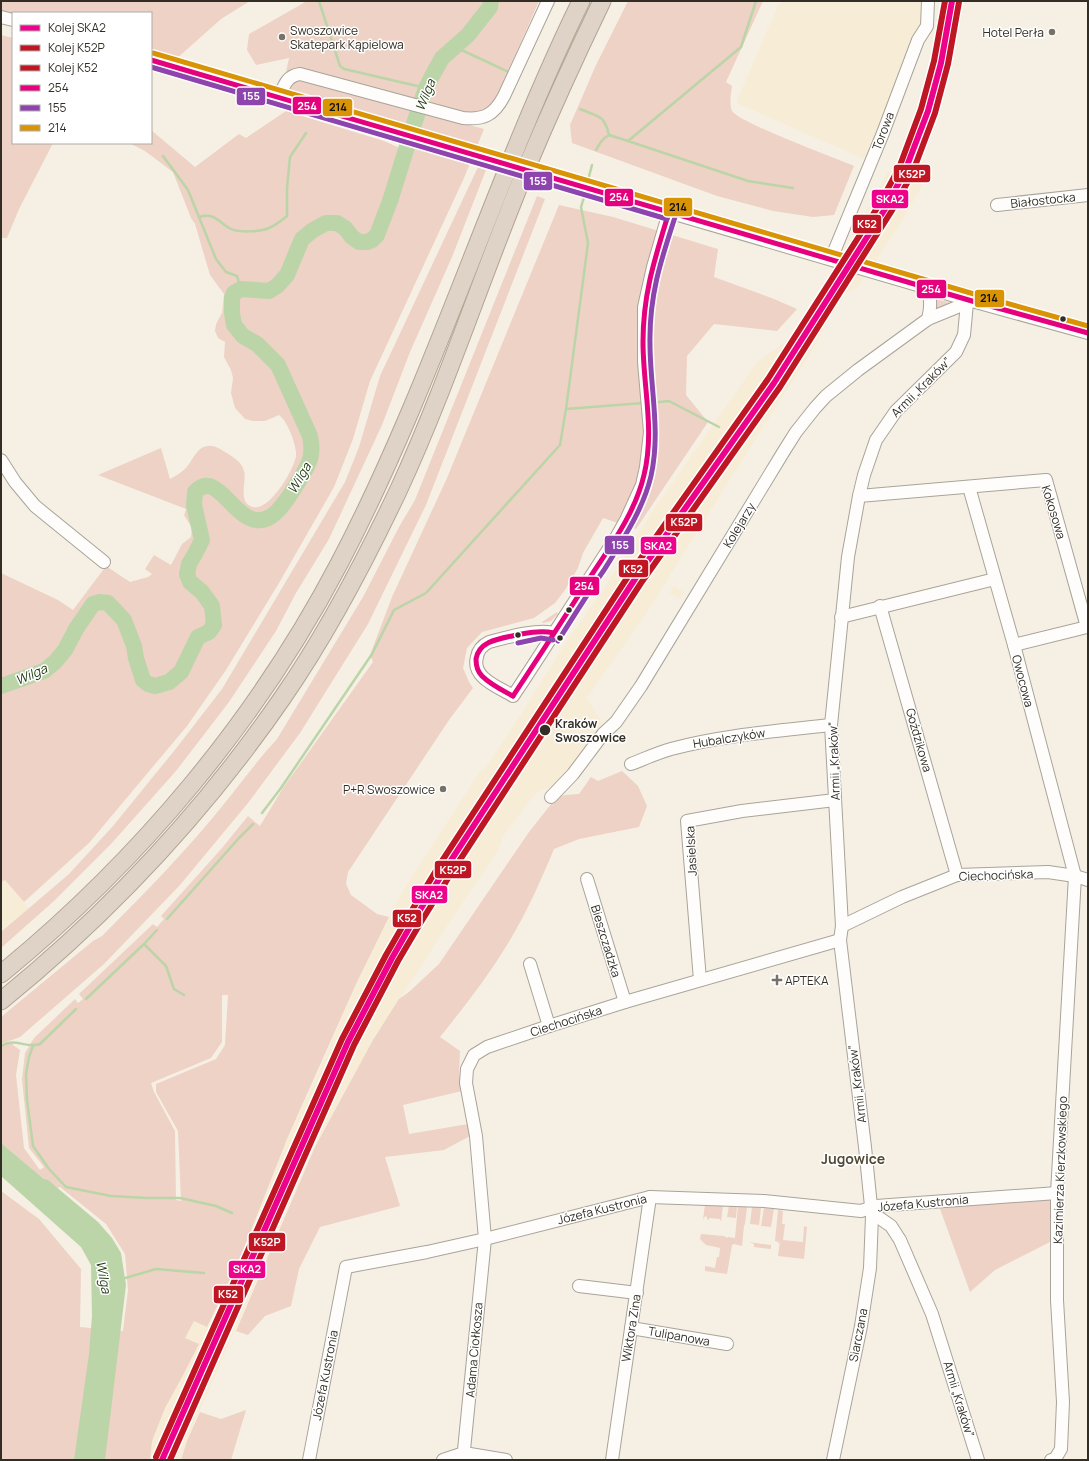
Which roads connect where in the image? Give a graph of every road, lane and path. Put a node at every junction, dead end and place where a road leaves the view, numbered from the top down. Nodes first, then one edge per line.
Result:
1 (548, 1) edge
2 (581, 1) edge
3 (602, 1) edge
4 (928, 1) edge
5 (1, 17) edge
6 (12, 20) edge
7 (152, 60) edge
8 (279, 98) junction
9 (1088, 195) edge
10 (997, 205) dead end
11 (670, 212) junction
12 (830, 260) junction
13 (927, 287) junction
14 (969, 302) junction
15 (928, 319) junction
16 (1088, 333) edge
17 (1, 460) edge
18 (969, 487) junction
19 (859, 496) junction
20 (104, 562) dead end
21 (995, 579) junction
22 (880, 606) junction
23 (841, 617) junction
24 (554, 633) junction
25 (1014, 645) junction
26 (831, 725) junction
27 (631, 764) dead end
28 (551, 797) dead end
29 (835, 800) junction
30 (957, 874) junction
31 (1075, 876) junction
32 (587, 879) dead end
33 (1088, 880) edge
34 (842, 926) junction
35 (840, 940) junction
36 (530, 964) dead end
37 (1, 974) edge
38 (700, 980) junction
39 (1, 1001) edge
40 (625, 1002) junction
41 (549, 1026) junction
42 (1057, 1193) junction
43 (650, 1197) junction
44 (871, 1212) junction
45 (485, 1239) junction
46 (579, 1286) dead end
47 (637, 1293) junction
48 (631, 1328) junction
49 (727, 1344) dead end
50 (464, 1457) edge
51 (309, 1460) edge
52 (443, 1460) edge
53 (506, 1460) edge
54 (612, 1460) edge
55 (833, 1460) edge
56 (978, 1460) edge
57 (1051, 1460) edge

1 - 8 street
2 - 37 highway
3 - 39 highway
4 - 12 street, Torowa
5 - 6 street
7 - 8 street
8 - 11 street, bridge
9 - 10 street, Białostocka
11 - 12 street
11 - 24 street
12 - 13 street
13 - 14 street
13 - 15 street
14 - 15 street, Kolejarzy
14 - 16 street
14 - 19 street, Armii „Kraków”
15 - 28 street, Kolejarzy
17 - 20 street
18 - 19 street, Kokosowa
18 - 21 street, Owocowa
18 - 25 street, Kokosowa
19 - 23 street, Armii „Kraków”
21 - 22 street
21 - 25 street, Owocowa
22 - 23 street
22 - 30 street, Goździkowa
23 - 26 street, Armii „Kraków”
24 - 24 street
25 - 31 street, Owocowa
26 - 27 street, Hubalczyków
26 - 29 street, Armii „Kraków”
29 - 34 street, Armii „Kraków”
29 - 38 street, Jasielska
30 - 31 street, Ciechocińska
30 - 34 street, Ciechocińska
31 - 33 street, Ciechocińska
31 - 42 street, Kazimierza Kierzkowskiego
32 - 40 street, Bieszczadzka
34 - 35 street, Armii „Kraków”
35 - 38 street, Ciechocińska
35 - 44 street, Armii „Kraków”
36 - 41 street
38 - 40 street, Ciechocińska
40 - 41 street, Ciechocińska
41 - 45 street, Ciechocińska
42 - 44 street, Józefa Kustronia
42 - 57 street, Kazimierza Kierzkowskiego
43 - 44 street, Józefa Kustronia
43 - 45 street, Józefa Kustronia
43 - 47 street, Wiktora Zina
44 - 55 street, Siarczana
44 - 56 street, Armii „Kraków”
45 - 50 street, Adama Ciołkosza
45 - 51 street, Józefa Kustronia
46 - 47 street
47 - 48 street, Wiktora Zina
48 - 49 street, Tulipanowa
48 - 54 street, Wiktora Zina
50 - 52 street
50 - 53 street

